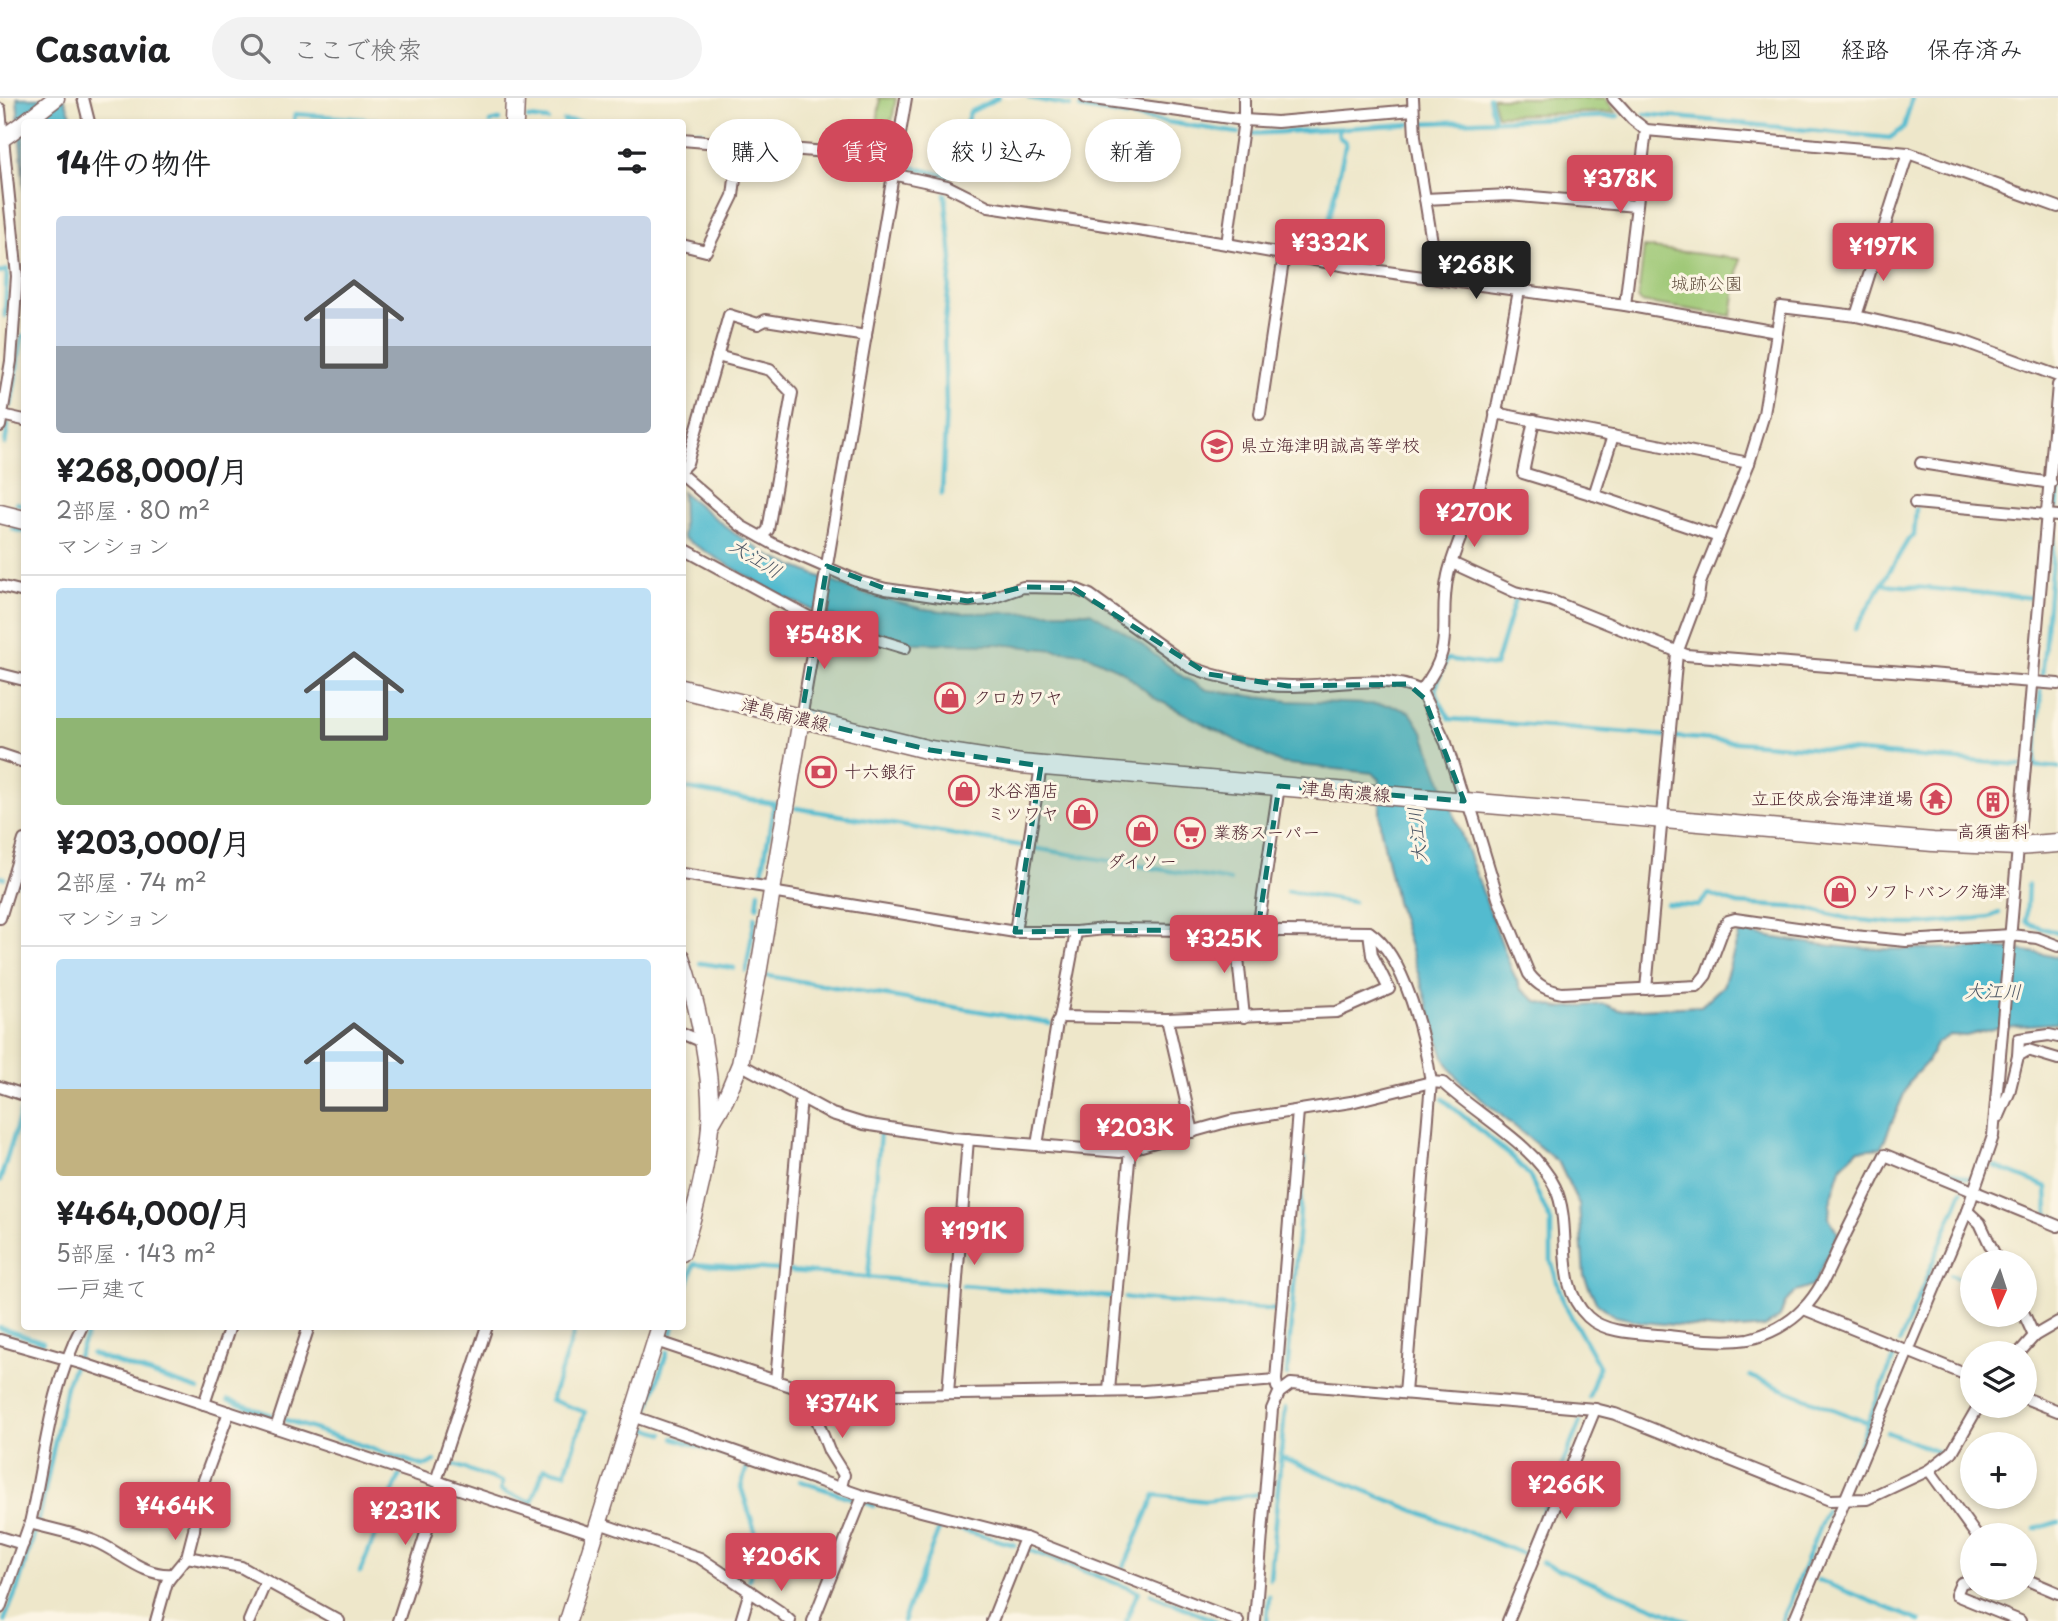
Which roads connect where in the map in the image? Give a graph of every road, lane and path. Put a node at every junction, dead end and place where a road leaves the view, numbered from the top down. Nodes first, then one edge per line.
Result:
1 (56, 98) edge
2 (83, 98) edge
3 (515, 98) edge
4 (906, 98) edge
5 (1086, 98) edge
6 (1244, 98) edge
7 (1613, 98) edge
8 (1413, 104) edge
9 (0, 109) edge
10 (29, 119) edge
11 (88, 119) edge
12 (514, 119) edge
13 (902, 119) edge
14 (1244, 120) junction
15 (1646, 130) junction
16 (13, 131) edge
17 (686, 140) edge
18 (707, 142) edge
19 (1908, 153) junction
20 (913, 175) edge
21 (735, 182) edge
22 (891, 182) edge
23 (1425, 199) junction
24 (1636, 206) junction
25 (2058, 207) edge
26 (1227, 244) junction
27 (686, 246) edge
28 (1284, 255) junction
29 (1438, 279) junction
30 (16, 288) junction
31 (1519, 291) junction
32 (21, 299) edge
33 (1625, 305) junction
34 (1856, 316) junction
35 (6, 332) edge
36 (1777, 332) junction
37 (866, 335) junction
38 (717, 356) junction
39 (2058, 376) edge
40 (2058, 385) edge
41 (1495, 413) junction
42 (1260, 414) dead end
43 (1, 420) edge
44 (21, 420) edge
45 (1534, 420) junction
46 (2057, 422) edge
47 (1613, 436) junction
48 (1749, 463) junction
49 (1921, 463) dead end
50 (686, 464) edge
51 (686, 478) edge
52 (2051, 483) junction
53 (1594, 495) junction
54 (1915, 503) dead end
55 (0, 514) edge
56 (2053, 515) edge
57 (21, 519) edge
58 (761, 537) junction
59 (1720, 537) junction
60 (686, 550) edge
61 (1452, 563) junction
62 (826, 570) junction
63 (0, 586) edge
64 (21, 591) edge
65 (817, 618) junction
66 (905, 648) dead end
67 (1676, 653) junction
68 (0, 674) edge
69 (21, 679) edge
70 (2034, 682) junction
71 (2058, 684) edge
72 (686, 690) edge
73 (1421, 691) junction
74 (801, 719) junction
75 (0, 754) edge
76 (21, 761) edge
77 (1041, 766) junction
78 (1279, 786) junction
79 (1464, 802) junction
80 (1663, 819) junction
81 (2058, 843) edge
82 (2017, 846) junction
83 (21, 849) edge
84 (686, 875) edge
85 (772, 890) junction
86 (0, 918) edge
87 (1235, 929) junction
88 (1258, 929) junction
89 (1015, 932) junction
90 (1076, 932) junction
91 (1369, 932) junction
92 (2011, 939) junction
93 (2058, 946) edge
94 (686, 968) edge
95 (1646, 989) junction
96 (1060, 1017) junction
97 (1244, 1017) junction
98 (1167, 1019) junction
99 (686, 1035) edge
100 (2058, 1037) edge
101 (703, 1042) junction
102 (2018, 1056) junction
103 (2058, 1059) edge
104 (740, 1064) junction
105 (1431, 1082) junction
106 (0, 1087) edge
107 (21, 1094) edge
108 (801, 1097) junction
109 (1298, 1111) junction
110 (1996, 1125) junction
111 (710, 1126) junction
112 (1193, 1132) junction
113 (968, 1139) junction
114 (1037, 1145) junction
115 (1130, 1149) junction
116 (1974, 1191) junction
117 (1967, 1211) junction
118 (2058, 1226) edge
119 (686, 1240) edge
120 (1992, 1250) edge
121 (1804, 1309) junction
122 (2058, 1322) edge
123 (2030, 1327) edge
124 (78, 1330) edge
125 (229, 1330) edge
126 (308, 1330) edge
127 (486, 1330) edge
128 (658, 1334) edge
129 (2034, 1336) junction
130 (0, 1340) edge
131 (2030, 1341) edge
132 (1909, 1352) junction
133 (69, 1359) junction
134 (1960, 1372) edge
135 (1276, 1380) junction
136 (776, 1381) junction
137 (806, 1391) junction
138 (1110, 1391) junction
139 (1405, 1392) junction
140 (948, 1393) junction
141 (1279, 1393) junction
142 (2037, 1402) edge
143 (204, 1404) junction
144 (1595, 1409) junction
145 (2058, 1410) edge
146 (229, 1412) junction
147 (632, 1416) junction
148 (1972, 1418) edge
149 (276, 1428) junction
150 (1929, 1470) junction
151 (439, 1482) junction
152 (841, 1487) junction
153 (863, 1496) junction
154 (1845, 1499) junction
155 (32, 1523) junction
156 (1967, 1523) edge
157 (597, 1528) junction
158 (0, 1537) edge
159 (1025, 1538) junction
160 (23, 1544) junction
161 (187, 1557) junction
162 (173, 1574) junction
163 (266, 1581) junction
164 (2037, 1584) edge
165 (750, 1591) junction
166 (2058, 1592) edge
167 (1968, 1600) edge
168 (0, 1608) edge
169 (156, 1621) edge
170 (248, 1621) edge
171 (339, 1621) edge
172 (398, 1621) edge
173 (568, 1621) edge
174 (741, 1621) edge
175 (790, 1621) edge
176 (813, 1621) edge
177 (992, 1621) edge
178 (1238, 1621) edge
179 (1255, 1621) edge
180 (1508, 1621) edge
181 (1794, 1621) edge
182 (2020, 1621) edge

1 - 10 street
2 - 11 street
3 - 12 main road
4 - 13 street
5 - 14 street
6 - 14 street
7 - 15 street
8 - 14 street
8 - 23 street
9 - 16 street
14 - 26 street
15 - 19 street
15 - 24 street
16 - 30 street
17 - 18 street
19 - 25 street
19 - 34 street
20 - 26 street
21 - 27 street
22 - 37 street
23 - 24 street
23 - 29 street
24 - 33 street
26 - 28 street
28 - 29 street
28 - 42 street
29 - 31 street
30 - 32 street
30 - 35 street
31 - 33 street
31 - 41 street
33 - 36 street
34 - 36 street
34 - 39 street
35 - 43 street
36 - 48 street
37 - 38 street
37 - 62 street
38 - 50 street
38 - 58 street
40 - 46 street
41 - 45 street
41 - 61 street
43 - 44 street
45 - 47 street
45 - 53 street
46 - 52 street
47 - 48 street
47 - 53 street
48 - 59 street
49 - 52 street
51 - 58 street
52 - 56 street
53 - 59 street
54 - 56 street
55 - 57 main road
56 - 70 street
58 - 62 street
59 - 67 street
60 - 65 street
61 - 67 street
61 - 73 street
62 - 65 street
62 - 73 street
63 - 64 street
65 - 66 street
65 - 74 street
67 - 70 street
67 - 80 street
68 - 69 street
70 - 71 street
70 - 82 street
72 - 74 main road, 津島南濃線
73 - 79 street
74 - 77 main road, 津島南濃線
74 - 85 street
75 - 76 street
77 - 78 main road, 津島南濃線
77 - 89 street
78 - 79 main road, 津島南濃線
78 - 88 street
79 - 80 main road, 津島南濃線
79 - 95 street
80 - 82 main road, 津島南濃線
80 - 95 street
81 - 82 main road, 津島南濃線
82 - 92 street
83 - 86 street
84 - 85 street
85 - 89 street
85 - 104 street
87 - 88 street
87 - 90 street
87 - 97 street
88 - 91 street
89 - 90 street
90 - 96 street
91 - 97 street
91 - 105 street
92 - 93 street
92 - 95 street
92 - 110 street
94 - 101 street
96 - 98 street
96 - 114 street
97 - 98 street
98 - 112 street
99 - 101 street
100 - 102 street
101 - 111 street
102 - 103 street
102 - 110 street
104 - 108 street
104 - 111 street
105 - 109 street
105 - 121 street
105 - 139 street
106 - 107 street
108 - 113 street
108 - 136 street
109 - 112 street
109 - 135 street
110 - 116 street
111 - 119 street
112 - 115 street
113 - 114 street
113 - 140 street
114 - 115 street
115 - 138 street
116 - 117 street
116 - 118 street
116 - 121 street
117 - 120 street
117 - 132 street
121 - 132 street
122 - 129 street
123 - 129 street
124 - 133 street
125 - 143 street
126 - 149 street
127 - 151 street
128 - 136 street
128 - 147 street
129 - 131 street
130 - 133 street
132 - 134 street
132 - 154 street
133 - 143 street
133 - 155 street
135 - 138 street
135 - 141 street
136 - 137 street
137 - 140 street
137 - 152 street
138 - 140 street
139 - 141 street
139 - 144 street
141 - 179 street
142 - 145 street
143 - 146 street
144 - 154 street
144 - 180 street
146 - 149 street
146 - 161 street
147 - 152 street
147 - 157 street
148 - 150 street
149 - 151 street
150 - 154 street
150 - 156 street
151 - 157 street
151 - 172 street
152 - 153 street
153 - 159 street
153 - 176 street
154 - 181 street
155 - 160 street
155 - 162 street
157 - 165 street
157 - 173 street
158 - 160 street
159 - 177 street
159 - 178 street
160 - 168 street
161 - 162 street
161 - 163 street
162 - 169 street
163 - 170 street
163 - 171 street
164 - 166 street
165 - 174 street
165 - 175 street
167 - 182 street

